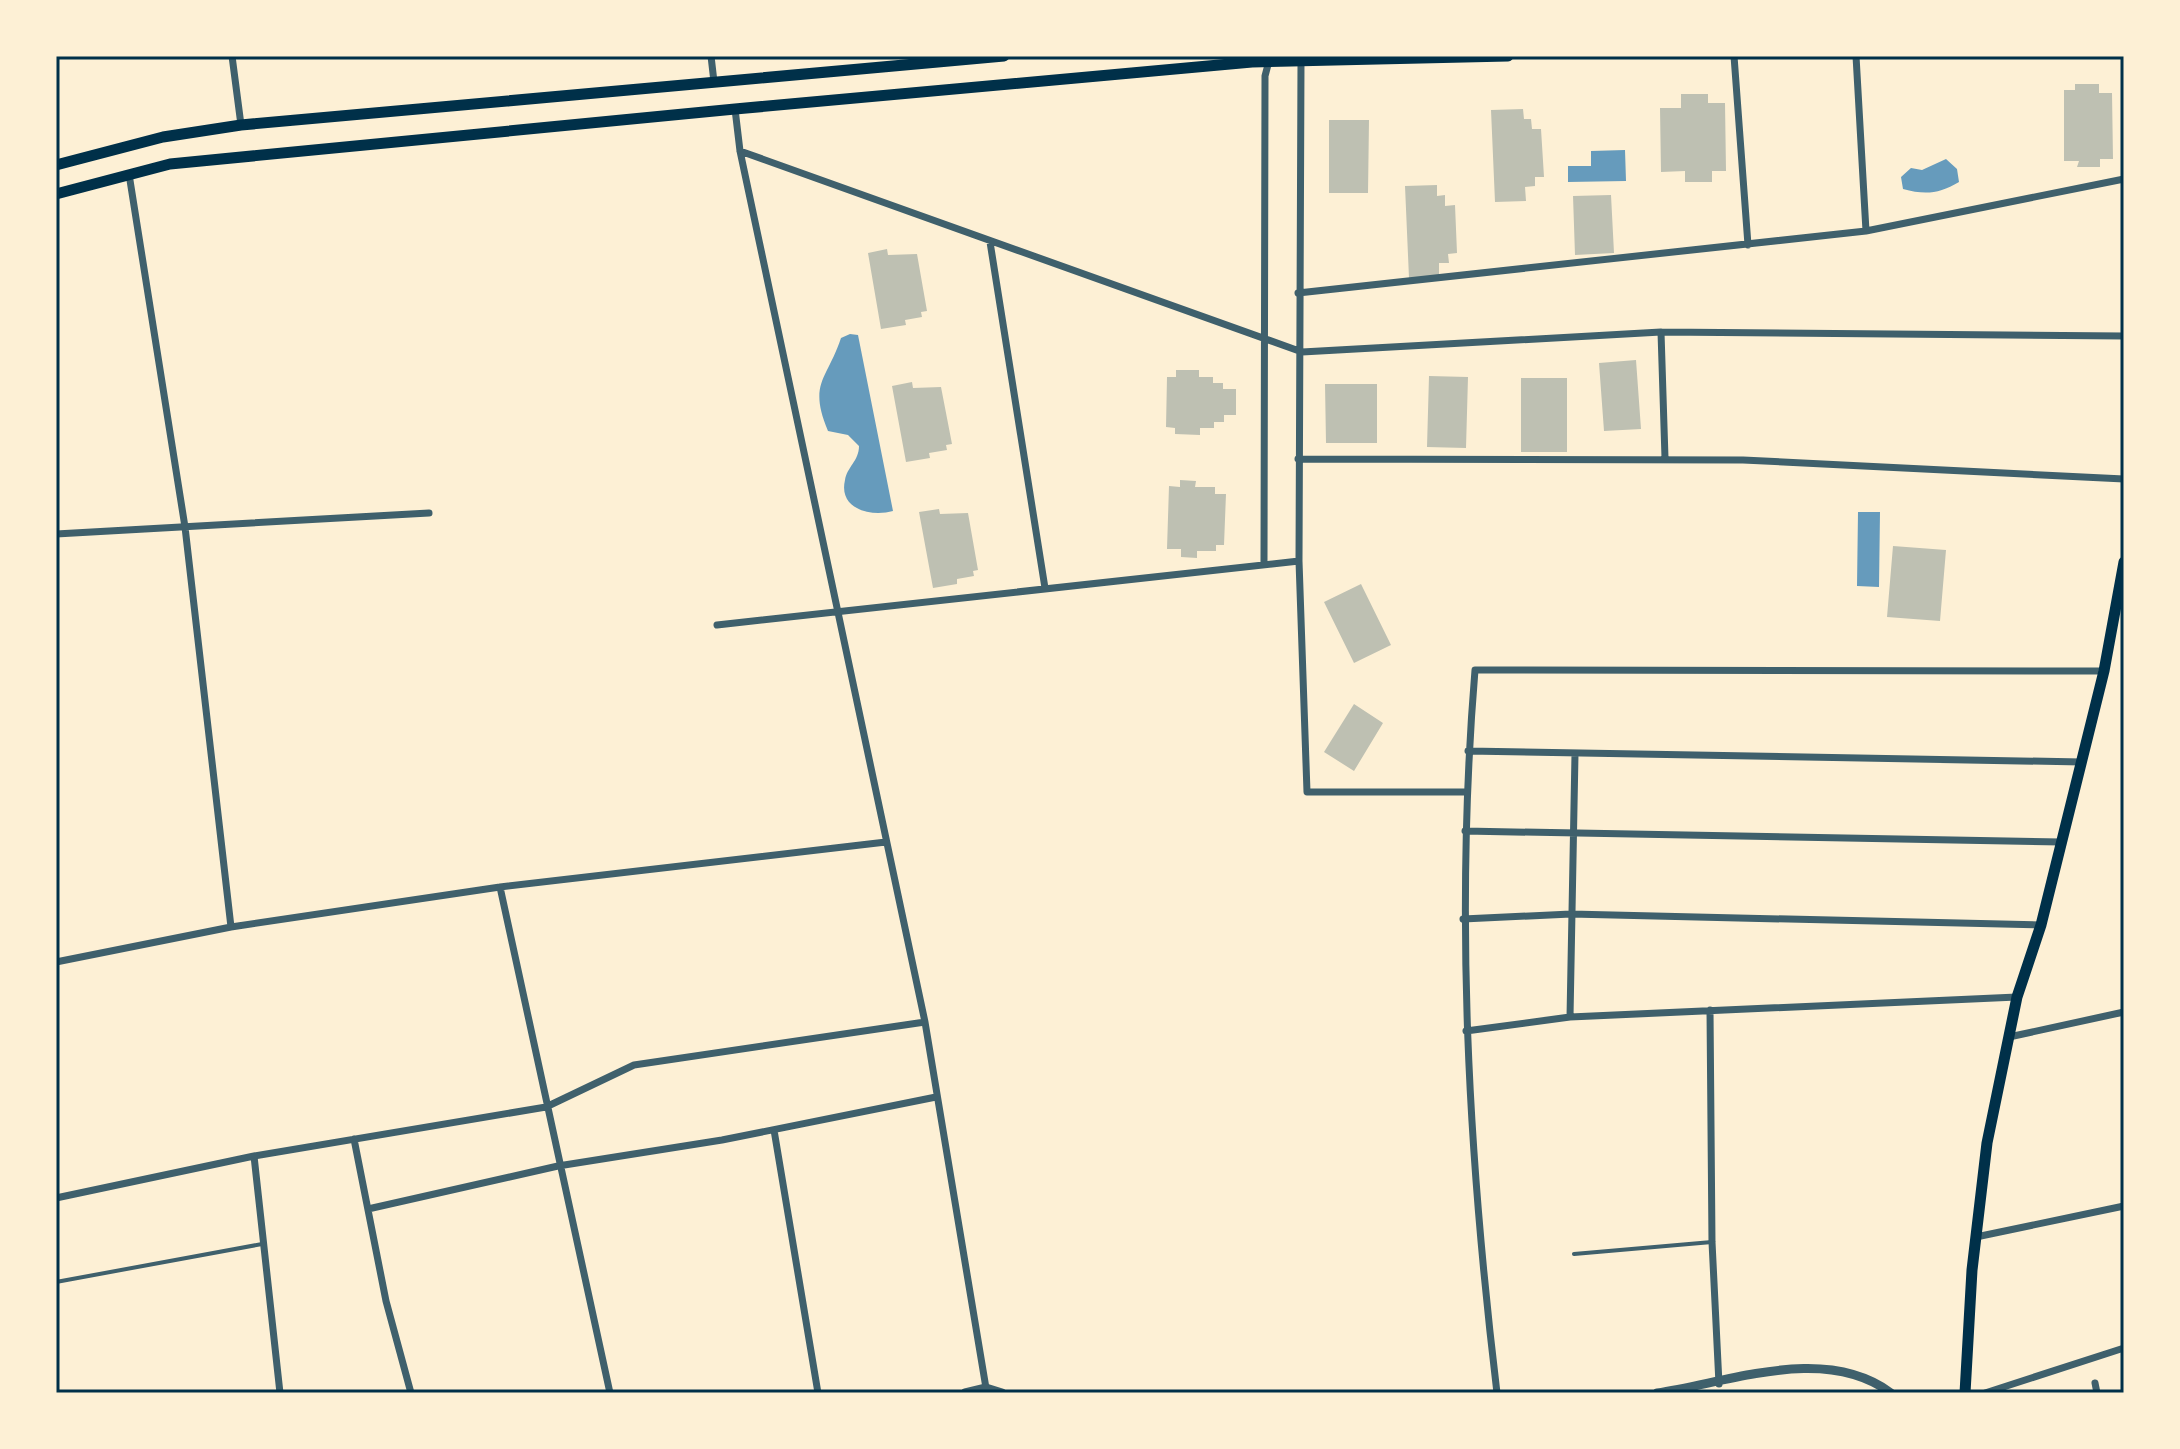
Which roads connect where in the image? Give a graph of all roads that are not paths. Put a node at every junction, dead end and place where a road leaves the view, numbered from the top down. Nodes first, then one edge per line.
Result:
1 (232, 56) edge
2 (711, 56) edge
3 (1004, 56) edge
4 (1508, 56) edge
5 (1734, 56) edge
6 (1856, 56) edge
7 (1301, 58) edge
8 (1270, 59) edge
9 (714, 82) junction
10 (735, 109) junction
11 (241, 125) junction
12 (740, 151) junction
13 (56, 165) edge
14 (129, 174) junction
15 (2124, 179) edge
16 (56, 194) edge
17 (1866, 231) junction
18 (990, 242) junction
19 (1748, 245) junction
20 (1298, 293) junction
21 (1661, 332) junction
22 (2124, 336) edge
23 (1265, 339) junction
24 (1297, 350) junction
25 (1665, 458) junction
26 (1298, 459) junction
27 (2124, 479) edge
28 (429, 513) dead end
29 (185, 527) junction
30 (56, 534) edge
31 (1299, 561) junction
32 (2124, 562) edge
33 (1264, 564) junction
34 (1045, 588) junction
35 (837, 612) junction
36 (717, 625) dead end
37 (2104, 671) junction
38 (1468, 751) junction
39 (1575, 754) junction
40 (2082, 762) junction
41 (1465, 792) junction
42 (1465, 831) junction
43 (1575, 832) junction
44 (886, 842) junction
45 (2061, 842) junction
46 (500, 887) junction
47 (1571, 914) junction
48 (1463, 919) junction
49 (2041, 925) junction
50 (231, 927) junction
51 (56, 962) edge
52 (2017, 997) junction
53 (1710, 1010) junction
54 (2124, 1012) edge
55 (1570, 1017) junction
56 (925, 1022) junction
57 (1466, 1031) junction
58 (2008, 1037) junction
59 (936, 1097) junction
60 (546, 1107) junction
61 (774, 1130) junction
62 (354, 1139) junction
63 (254, 1156) junction
64 (558, 1166) junction
65 (56, 1198) edge
66 (2124, 1206) edge
67 (368, 1209) junction
68 (1976, 1237) junction
69 (1712, 1242) junction
70 (264, 1243) junction
71 (1574, 1254) dead end
72 (56, 1282) edge
73 (2124, 1348) edge
74 (2095, 1383) dead end
75 (1719, 1384) junction
76 (986, 1388) junction
77 (280, 1393) edge
78 (411, 1393) edge
79 (610, 1393) edge
80 (818, 1393) edge
81 (965, 1393) edge
82 (1002, 1393) edge
83 (1497, 1393) edge
84 (1657, 1393) edge
85 (1891, 1393) edge
86 (1965, 1393) edge
87 (1985, 1393) edge
88 (2097, 1393) edge

1 - 11 street
2 - 9 street
3 - 9 main road
4 - 7 main road
5 - 19 street
6 - 17 street
7 - 8 main road
7 - 20 street
8 - 10 main road
8 - 23 street
9 - 11 main road
10 - 12 street
10 - 14 main road
11 - 13 main road
12 - 18 street
12 - 35 street
14 - 16 main road
14 - 29 street
15 - 17 street
17 - 19 street
18 - 23 street
18 - 34 street
19 - 20 street
20 - 24 street
21 - 22 street
21 - 24 street
21 - 25 street
23 - 24 street
23 - 33 street
24 - 26 street
25 - 26 street
25 - 27 street
26 - 31 street
28 - 29 street
29 - 30 street
29 - 50 street
31 - 33 street
31 - 41 street
32 - 37 main road
33 - 34 street
34 - 35 street
35 - 36 street
35 - 44 street
37 - 38 street
37 - 40 main road
38 - 39 street
38 - 41 street
39 - 40 street
39 - 43 street
40 - 45 main road
41 - 42 street
42 - 43 street
42 - 48 street
43 - 45 street
43 - 47 street
44 - 46 street
44 - 56 street
45 - 49 main road
46 - 50 street
46 - 60 street
47 - 48 street
47 - 49 street
47 - 55 street
48 - 57 street
49 - 52 main road
50 - 51 street
52 - 53 street
52 - 58 main road
53 - 55 street
53 - 69 street
54 - 58 street
55 - 57 street
56 - 59 street
56 - 60 street
57 - 83 street
58 - 68 main road
59 - 61 street
59 - 76 street
60 - 62 street
60 - 64 street
61 - 64 street
61 - 80 street
62 - 63 street
62 - 67 street
63 - 65 street
63 - 70 street
64 - 67 street
64 - 79 street
66 - 68 street
67 - 78 street
68 - 86 main road
69 - 71 lane
69 - 75 street
70 - 72 lane
70 - 77 street
73 - 87 street
74 - 88 street
75 - 84 street
75 - 85 street
76 - 81 street
76 - 82 street

